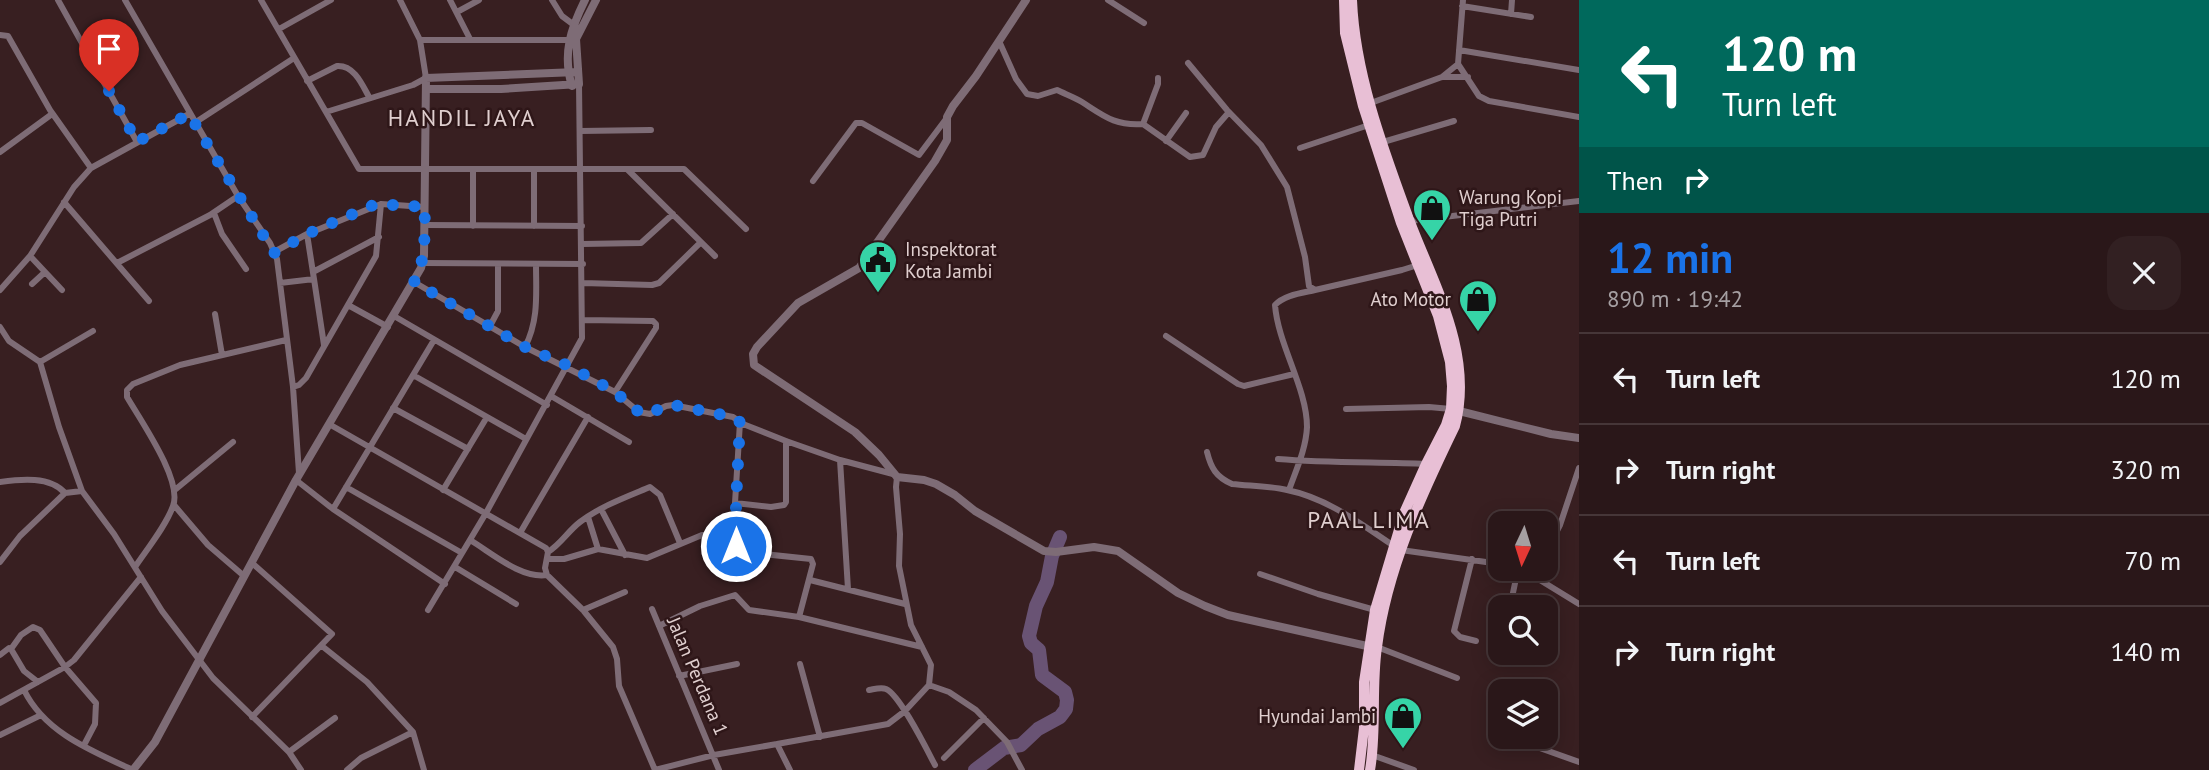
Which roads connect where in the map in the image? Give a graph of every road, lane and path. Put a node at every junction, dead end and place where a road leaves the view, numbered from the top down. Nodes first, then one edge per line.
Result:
1 (58, 0) edge
2 (124, 0) edge
3 (261, 0) edge
4 (331, 0) edge
5 (400, 0) edge
6 (450, 0) edge
7 (479, 0) edge
8 (552, 0) edge
9 (596, 0) edge
10 (1026, 0) edge
11 (1108, 0) edge
12 (1344, 0) edge
13 (1352, 0) edge
14 (1512, 0) edge
15 (584, 2) edge
16 (1462, 3) edge
17 (457, 12) junction
18 (1511, 14) junction
19 (1531, 17) dead end
20 (1144, 23) dead end
21 (577, 26) junction
22 (279, 29) junction
23 (0, 35) edge
24 (420, 40) junction
25 (470, 40) junction
26 (569, 40) junction
27 (999, 41) junction
28 (1459, 50) junction
29 (294, 58) junction
30 (1188, 63) dead end
31 (1458, 64) junction
32 (1579, 70) edge
33 (573, 72) junction
34 (500, 76) junction
35 (1442, 77) junction
36 (1468, 77) junction
37 (426, 78) junction
38 (1158, 78) dead end
39 (307, 80) junction
40 (413, 85) junction
41 (576, 85) junction
42 (426, 89) junction
43 (501, 89) junction
44 (369, 97) junction
45 (1367, 105) junction
46 (1229, 112) junction
47 (327, 113) junction
48 (1186, 113) dead end
49 (52, 114) junction
50 (189, 114) junction
51 (947, 117) junction
52 (1579, 117) edge
53 (1454, 121) dead end
54 (196, 122) junction
55 (1143, 124) junction
56 (1369, 125) junction
57 (651, 130) dead end
58 (580, 131) junction
59 (1166, 141) junction
60 (137, 142) junction
61 (1383, 142) junction
62 (1300, 148) dead end
63 (0, 152) edge
64 (91, 168) junction
65 (426, 169) junction
66 (472, 169) junction
67 (534, 169) junction
68 (581, 169) junction
69 (628, 170) junction
70 (813, 181) dead end
71 (238, 196) junction
72 (1579, 201) edge
73 (64, 202) junction
74 (381, 204) junction
75 (425, 207) junction
76 (214, 213) junction
77 (673, 214) junction
78 (1406, 222) junction
79 (425, 225) junction
80 (473, 226) junction
81 (534, 226) junction
82 (582, 226) junction
83 (746, 229) dead end
84 (307, 234) junction
85 (379, 237) junction
86 (701, 242) junction
87 (582, 244) junction
88 (274, 253) junction
89 (30, 256) junction
90 (715, 256) dead end
91 (117, 263) junction
92 (422, 263) junction
93 (498, 264) junction
94 (536, 264) junction
95 (583, 264) junction
96 (1418, 265) junction
97 (246, 269) dead end
98 (45, 272) junction
99 (313, 275) junction
100 (414, 282) junction
101 (280, 283) junction
102 (583, 283) junction
103 (32, 284) dead end
104 (0, 290) edge
105 (62, 290) dead end
106 (1315, 290) junction
107 (149, 301) dead end
108 (348, 304) junction
109 (215, 314) dead end
110 (394, 316) junction
111 (583, 320) junction
112 (490, 326) junction
113 (0, 327) edge
114 (388, 327) junction
115 (93, 331) dead end
116 (1166, 336) dead end
117 (286, 340) junction
118 (434, 340) junction
119 (324, 345) junction
120 (525, 347) junction
121 (222, 355) junction
122 (40, 362) junction
123 (569, 366) junction
124 (1294, 374) junction
125 (413, 375) junction
126 (293, 387) junction
127 (615, 392) junction
128 (551, 396) junction
129 (547, 404) junction
130 (393, 408) junction
131 (1346, 408) dead end
132 (1455, 410) junction
133 (487, 417) junction
134 (588, 417) junction
135 (740, 422) junction
136 (329, 424) junction
137 (1579, 438) edge
138 (526, 439) junction
139 (786, 441) junction
140 (233, 442) dead end
141 (629, 442) dead end
142 (369, 449) junction
143 (468, 449) junction
144 (1207, 452) dead end
145 (1278, 458) dead end
146 (840, 460) junction
147 (1299, 460) junction
148 (1426, 464) junction
149 (1579, 468) edge
150 (895, 476) junction
151 (298, 477) junction
152 (0, 482) edge
153 (346, 487) junction
154 (176, 489) junction
155 (443, 490) junction
156 (1289, 490) junction
157 (82, 491) junction
158 (65, 493) junction
159 (736, 503) junction
160 (174, 505) junction
161 (333, 509) junction
162 (601, 509) junction
163 (486, 513) junction
164 (588, 517) junction
165 (1558, 529) edge
166 (520, 533) junction
167 (736, 539) junction
168 (470, 540) junction
169 (680, 544) junction
170 (1398, 548) junction
171 (598, 549) junction
172 (462, 553) junction
173 (548, 555) junction
174 (625, 555) junction
175 (1472, 559) junction
176 (0, 562) edge
177 (1488, 562) edge
178 (252, 563) junction
179 (135, 567) junction
180 (455, 567) junction
181 (1260, 574) dead end
182 (547, 575) junction
183 (244, 576) junction
184 (141, 577) junction
185 (810, 580) junction
186 (1547, 581) edge
187 (444, 584) junction
188 (848, 589) junction
189 (625, 592) dead end
190 (516, 604) dead end
191 (905, 604) junction
192 (1579, 604) edge
193 (652, 609) dead end
194 (428, 610) dead end
195 (583, 610) junction
196 (1375, 610) junction
197 (799, 617) junction
198 (659, 626) junction
199 (1476, 641) dead end
200 (322, 646) junction
201 (922, 647) junction
202 (1372, 647) junction
203 (11, 649) junction
204 (0, 655) edge
205 (200, 659) junction
206 (737, 664) dead end
207 (800, 664) dead end
208 (65, 667) junction
209 (679, 676) junction
210 (1457, 678) dead end
211 (38, 682) junction
212 (929, 685) junction
213 (24, 690) junction
214 (869, 690) dead end
215 (0, 703) edge
216 (905, 711) junction
217 (41, 715) junction
218 (252, 717) junction
219 (335, 718) dead end
220 (984, 718) junction
221 (413, 732) junction
222 (0, 735) edge
223 (820, 737) junction
224 (777, 744) junction
225 (84, 746) junction
226 (1543, 749) edge
227 (289, 752) junction
228 (714, 755) junction
229 (1372, 755) junction
230 (944, 758) dead end
231 (1579, 762) edge
232 (935, 765) dead end
233 (1365, 768) edge
234 (133, 770) edge
235 (301, 770) edge
236 (347, 770) edge
237 (424, 770) edge
238 (655, 770) edge
239 (719, 770) edge
240 (790, 770) edge
241 (1022, 770) edge
242 (1414, 770) edge

1 - 60 street
2 - 50 street
3 - 22 street
4 - 22 street
5 - 24 street
6 - 17 street
7 - 17 street
8 - 21 street
9 - 21 street
10 - 27 street
11 - 20 street
12 - 45 highway
13 - 45 highway
14 - 18 street
15 - 21 street
16 - 18 street
16 - 28 street
17 - 25 street
18 - 19 street
21 - 26 street
21 - 33 street
22 - 29 street
23 - 49 street
24 - 25 street
24 - 37 street
25 - 26 street
26 - 33 street
27 - 51 street
27 - 55 street
28 - 31 street
28 - 32 street
29 - 39 street
29 - 54 street
30 - 46 street
31 - 35 street
31 - 36 street
33 - 34 street
33 - 41 street
34 - 37 street
34 - 43 street
35 - 36 street
35 - 45 street
36 - 52 street
37 - 40 street
37 - 42 street
38 - 55 street
39 - 44 street
39 - 47 street
40 - 42 street
40 - 44 street
41 - 43 street
41 - 58 street
42 - 43 street
42 - 65 street
44 - 47 street
45 - 56 highway
45 - 61 highway
46 - 59 street
46 - 106 street
47 - 65 street
48 - 59 street
49 - 63 street
49 - 64 street
50 - 54 street
50 - 60 street
51 - 70 street
51 - 150 street
53 - 61 street
54 - 71 street
55 - 59 street
56 - 62 street
56 - 78 highway
57 - 58 street
58 - 68 street
60 - 64 street
61 - 78 highway
64 - 73 street
65 - 66 street
65 - 75 street
66 - 67 street
66 - 80 street
67 - 68 street
67 - 81 street
68 - 69 street
68 - 82 street
69 - 77 street
69 - 83 street
71 - 76 street
71 - 88 street
72 - 78 street
73 - 89 street
73 - 91 street
74 - 75 street
74 - 84 street
74 - 85 street
75 - 79 street
76 - 91 street
76 - 97 street
77 - 86 street
77 - 87 street
78 - 96 highway
78 - 132 highway
79 - 80 street
79 - 92 street
80 - 81 street
81 - 82 street
82 - 87 street
84 - 88 street
84 - 99 street
85 - 99 street
85 - 108 street
86 - 90 street
86 - 102 street
87 - 95 street
88 - 101 street
89 - 98 street
89 - 104 street
91 - 107 street
92 - 93 street
92 - 100 street
93 - 94 street
93 - 112 street
94 - 95 street
94 - 120 street
95 - 102 street
96 - 106 street
96 - 132 highway
98 - 103 street
98 - 105 street
99 - 101 street
99 - 119 street
100 - 110 street
100 - 112 street
101 - 117 street
102 - 111 street
106 - 124 street
108 - 114 street
108 - 119 street
109 - 121 street
110 - 114 street
110 - 118 street
111 - 123 street
111 - 127 street
112 - 120 street
113 - 122 street
114 - 136 street
115 - 122 street
116 - 124 street
117 - 121 street
117 - 126 street
118 - 125 street
118 - 129 street
119 - 126 street
120 - 123 street
121 - 154 street
122 - 157 street
123 - 127 street
123 - 128 street
124 - 147 street
125 - 130 street
125 - 133 street
126 - 151 street
127 - 135 street
128 - 129 street
128 - 134 street
129 - 138 street
130 - 142 street
130 - 143 street
131 - 132 street
132 - 137 street
132 - 148 highway
132 - 170 highway
133 - 138 street
133 - 143 street
134 - 141 street
134 - 166 street
135 - 139 street
135 - 159 street
136 - 142 street
136 - 151 street
138 - 163 street
139 - 146 street
139 - 159 street
140 - 154 street
142 - 153 street
142 - 155 street
143 - 155 street
144 - 156 street
145 - 147 street
146 - 150 street
146 - 188 street
147 - 148 street
147 - 156 street
148 - 170 highway
149 - 165 street
150 - 191 street
150 - 202 street
151 - 161 street
151 - 178 street
152 - 158 street
153 - 161 street
153 - 172 street
154 - 160 street
155 - 163 street
156 - 170 street
157 - 158 street
157 - 179 street
158 - 176 street
159 - 167 street
160 - 179 street
160 - 183 street
161 - 187 street
162 - 164 street
162 - 169 street
162 - 174 street
163 - 166 street
163 - 168 street
164 - 171 street
164 - 173 street
166 - 173 street
167 - 169 street
167 - 185 street
168 - 172 street
168 - 182 street
169 - 174 street
170 - 175 street
170 - 196 highway
170 - 202 highway
171 - 173 street
171 - 174 street
172 - 180 street
173 - 182 street
175 - 177 street
175 - 199 street
178 - 183 street
178 - 200 street
179 - 184 street
180 - 187 street
180 - 190 street
181 - 196 street
182 - 195 street
183 - 205 street
184 - 205 street
184 - 208 street
185 - 188 street
185 - 197 street
186 - 192 street
187 - 194 street
188 - 191 street
189 - 195 street
191 - 201 street
193 - 198 street, Jalan Perdana 1
195 - 238 street
196 - 202 highway
197 - 198 street
197 - 201 street
198 - 209 street, Jalan Perdana 1
200 - 218 street
200 - 221 street
201 - 212 street
202 - 210 street
202 - 229 highway
202 - 233 highway
203 - 204 street
203 - 208 street
203 - 211 street
205 - 218 street
205 - 234 street
206 - 209 street
207 - 223 street
208 - 211 street
208 - 225 street
209 - 228 street, Jalan Perdana 1
211 - 213 street
212 - 216 street
212 - 220 street
213 - 215 street
213 - 217 street
214 - 216 street
216 - 223 street
216 - 232 street
217 - 222 street
217 - 225 street
218 - 227 street
219 - 227 street
220 - 230 street
220 - 241 street
221 - 236 street
221 - 237 street
223 - 224 street
224 - 228 street
224 - 240 street
225 - 234 street
226 - 231 street
227 - 235 street
228 - 238 street
228 - 239 street, Jalan Perdana 1
229 - 233 highway
229 - 242 street

